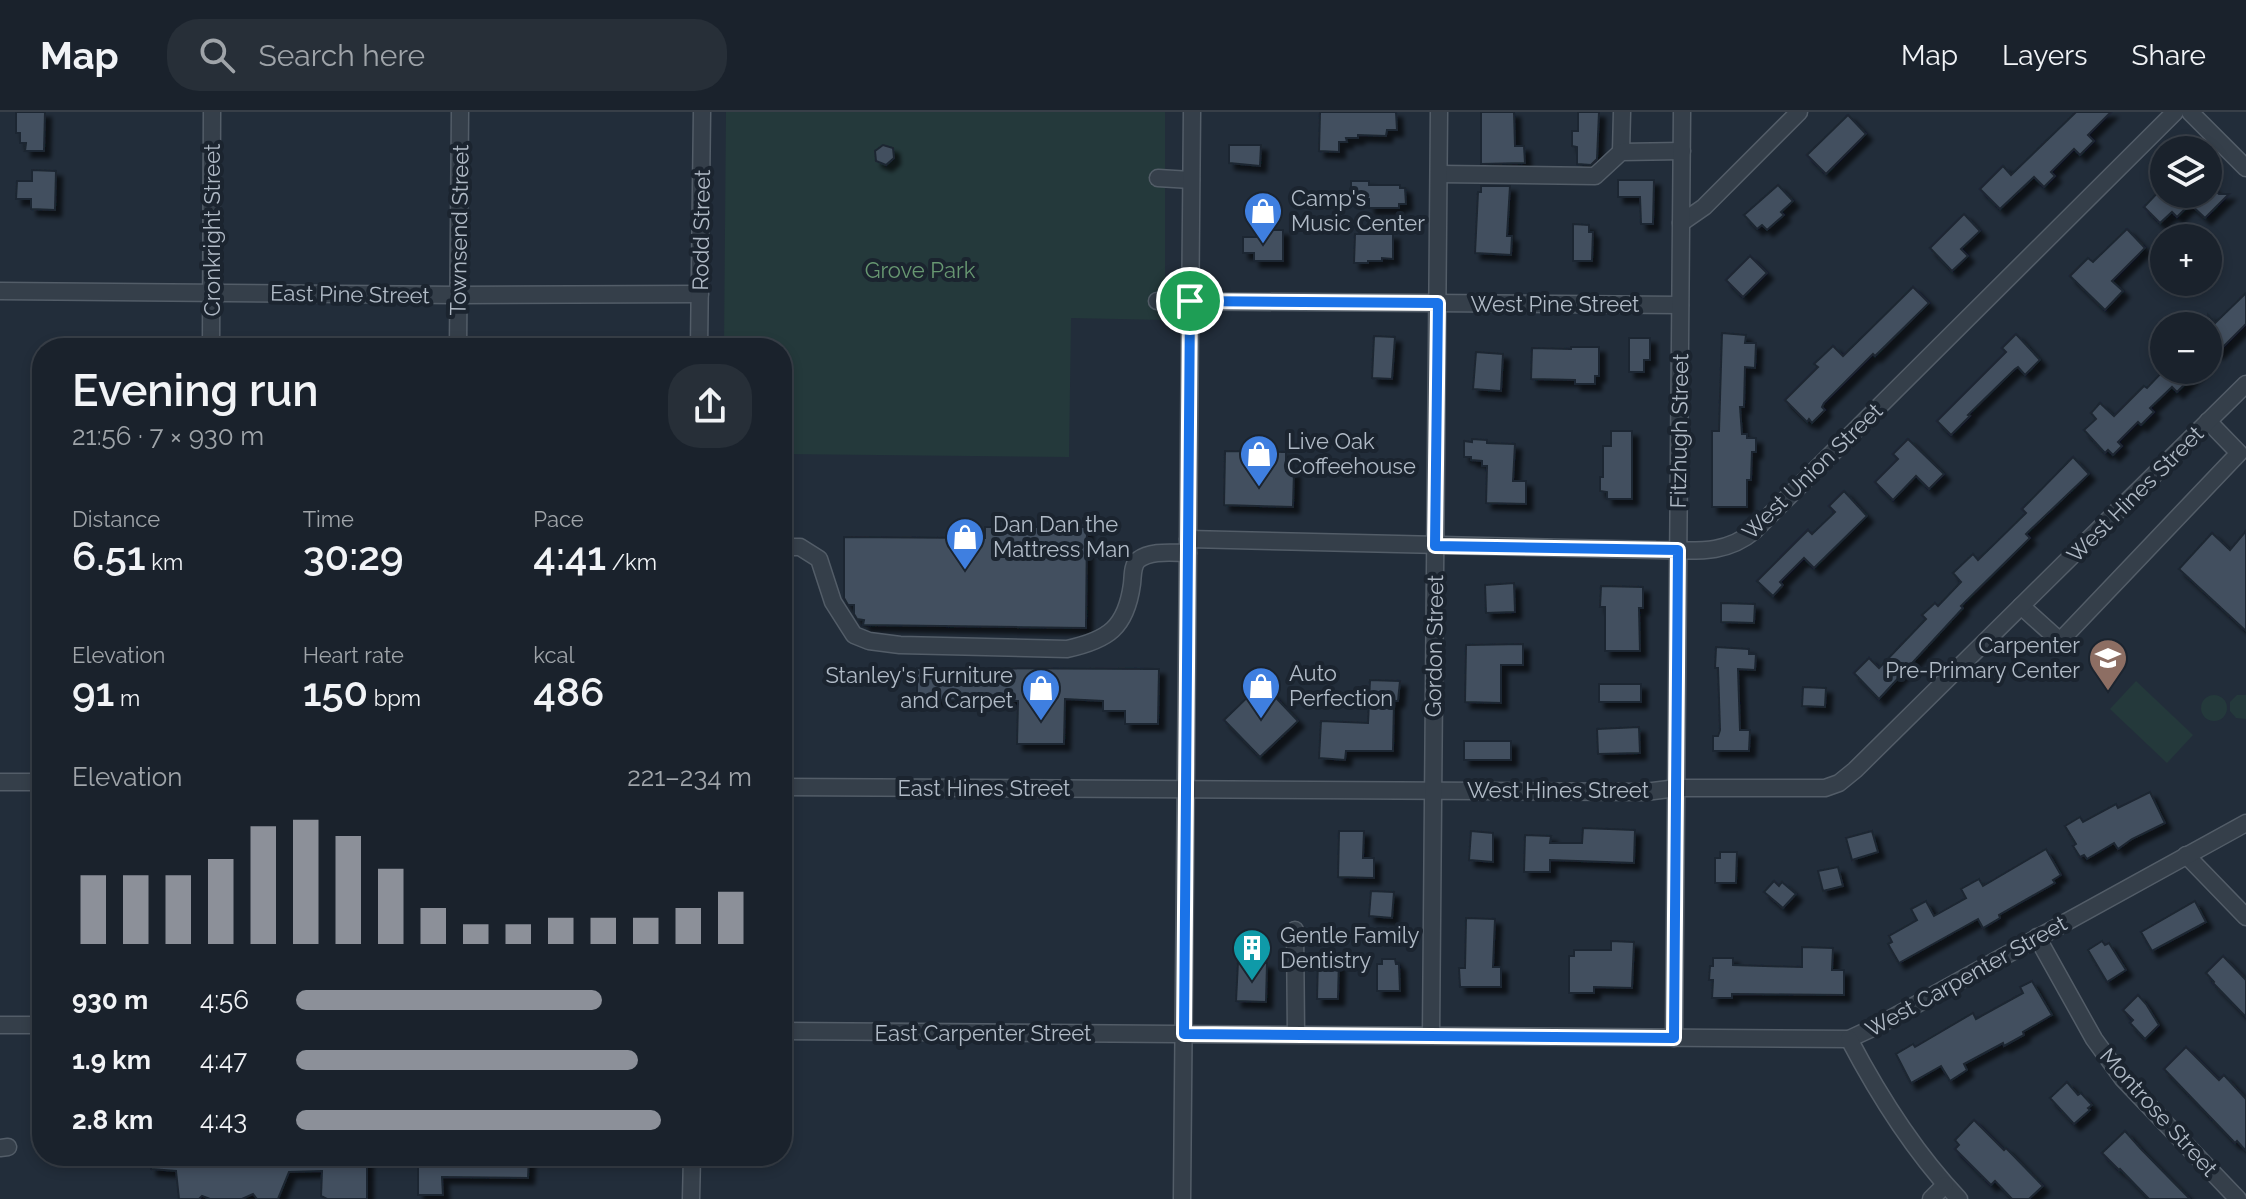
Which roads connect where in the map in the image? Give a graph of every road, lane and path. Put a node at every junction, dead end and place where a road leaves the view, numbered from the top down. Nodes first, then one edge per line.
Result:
1 (212, 112) edge
2 (460, 112) edge
3 (702, 112) edge
4 (1192, 112) edge
5 (1439, 112) edge
6 (1622, 112) edge
7 (1682, 112) edge
8 (1799, 112) edge
9 (2175, 112) edge
10 (2190, 112) edge
11 (1682, 151) junction
12 (1621, 152) junction
13 (2246, 168) edge
14 (1439, 174) junction
15 (1158, 178) dead end
16 (1191, 180) junction
17 (1681, 223) junction
18 (0, 291) edge
19 (212, 293) junction
20 (700, 294) junction
21 (458, 295) junction
22 (1157, 301) dead end
23 (1190, 301) junction
24 (1438, 303) junction
25 (1680, 305) junction
26 (211, 338) edge
27 (458, 338) edge
28 (699, 338) edge
29 (2246, 384) edge
30 (2208, 421) junction
31 (1188, 546) junction
32 (1435, 546) junction
33 (792, 547) edge
34 (1678, 550) junction
35 (2021, 606) junction
36 (0, 782) edge
37 (32, 782) edge
38 (792, 787) edge
39 (1677, 788) junction
40 (1186, 789) junction
41 (1433, 790) junction
42 (2246, 823) edge
43 (2186, 855) junction
44 (2246, 917) edge
45 (1295, 930) dead end
46 (2037, 937) junction
47 (0, 1025) edge
48 (32, 1025) edge
49 (792, 1031) edge
50 (1184, 1034) junction
51 (1296, 1034) junction
52 (1431, 1035) junction
53 (1674, 1038) junction
54 (1849, 1039) junction
55 (692, 1166) edge
56 (1945, 1185) junction
57 (691, 1199) edge
58 (1182, 1199) edge
59 (1931, 1199) edge
60 (1959, 1199) edge
61 (2238, 1199) edge

1 - 19 street, Cronkright Street
2 - 21 street, Townsend Street
3 - 20 street, Rodd Street
4 - 16 street
5 - 14 street, Gordon Street
6 - 12 street
7 - 11 street, Fitzhugh Street
8 - 17 street
9 - 34 street, West Union Street
10 - 13 street
11 - 12 street
11 - 17 street, Fitzhugh Street
12 - 14 street
14 - 24 street, Gordon Street
15 - 16 street
16 - 23 street
17 - 25 street, Fitzhugh Street
18 - 19 street, East Pine Street
19 - 21 street, East Pine Street
19 - 26 street, Cronkright Street
20 - 21 street, East Pine Street
20 - 28 street, Rodd Street
21 - 27 street, Townsend Street
22 - 23 street, West Pine Street
23 - 24 street, West Pine Street
23 - 31 street
24 - 25 street, West Pine Street
24 - 32 street, Gordon Street
25 - 34 street, Fitzhugh Street
29 - 30 street, West Hines Street
30 - 35 street, West Hines Street
30 - 35 street
31 - 32 street, West Union Street
31 - 33 street, West Union Street
31 - 40 street
32 - 34 street, West Union Street
32 - 41 street, Gordon Street
34 - 39 street, Fitzhugh Street
35 - 39 street, West Hines Street
36 - 37 street
38 - 40 street, East Hines Street
39 - 41 street, West Hines Street
39 - 53 street, Fitzhugh Street
40 - 41 street, West Hines Street
40 - 50 street
41 - 52 street, Gordon Street
42 - 43 street, West Carpenter Street
43 - 44 street
43 - 46 street, West Carpenter Street
45 - 51 street
46 - 54 street, West Carpenter Street
46 - 61 street, Montrose Street
47 - 48 street
49 - 50 street, East Carpenter Street
50 - 51 street, West Carpenter Street
50 - 58 street
51 - 52 street, West Carpenter Street
52 - 53 street, West Carpenter Street
53 - 54 street, West Carpenter Street
54 - 56 street
55 - 57 street
56 - 59 street
56 - 60 street

